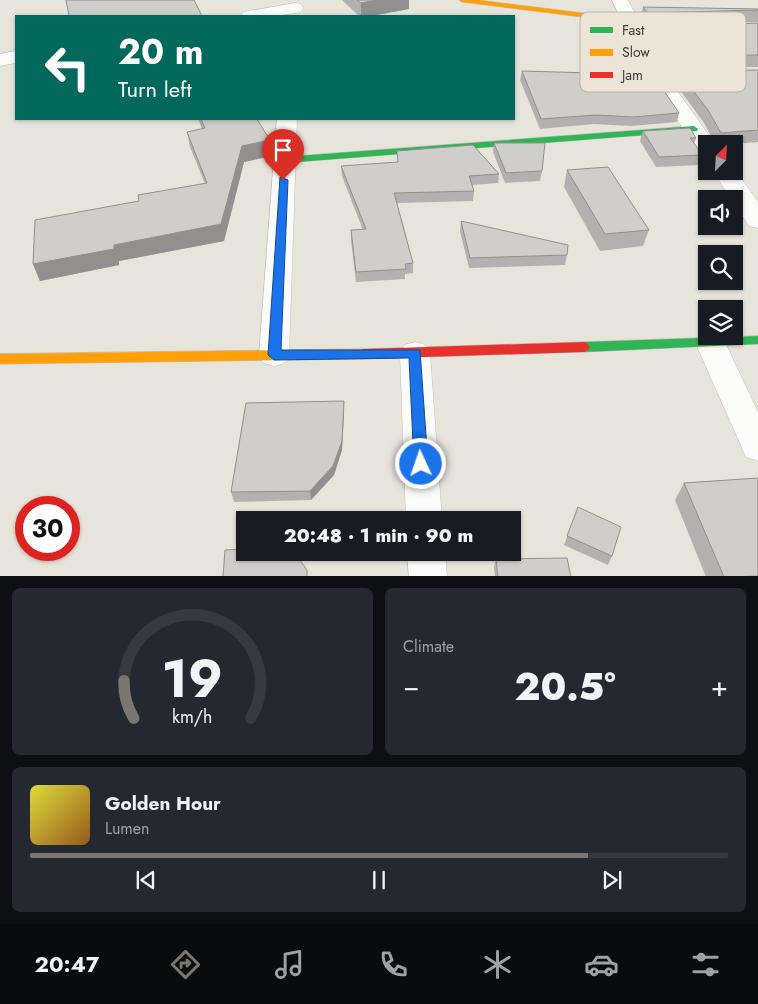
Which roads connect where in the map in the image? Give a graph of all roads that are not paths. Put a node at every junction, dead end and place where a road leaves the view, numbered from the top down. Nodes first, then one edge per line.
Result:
1 (462, 0) edge
2 (620, 0) edge
3 (294, 8) edge
4 (626, 12) edge
5 (255, 15) edge
6 (580, 15) edge
7 (15, 57) edge
8 (0, 60) edge
9 (675, 92) edge
10 (287, 120) edge
11 (694, 129) junction
12 (698, 135) edge
13 (284, 160) junction
14 (730, 180) edge
15 (758, 220) edge
16 (758, 340) edge
17 (743, 341) edge
18 (698, 342) edge
19 (711, 345) edge
20 (415, 353) junction
21 (274, 355) junction
22 (0, 359) edge
23 (758, 447) edge
24 (424, 511) edge
25 (427, 561) edge
26 (428, 576) edge

1 - 6 street
2 - 4 street
3 - 5 street
7 - 8 street
9 - 11 street
10 - 13 street
11 - 12 street
11 - 13 street
13 - 21 street
14 - 15 street
16 - 17 street
18 - 20 street
19 - 23 street
20 - 21 street
20 - 24 street
21 - 22 street
25 - 26 street

